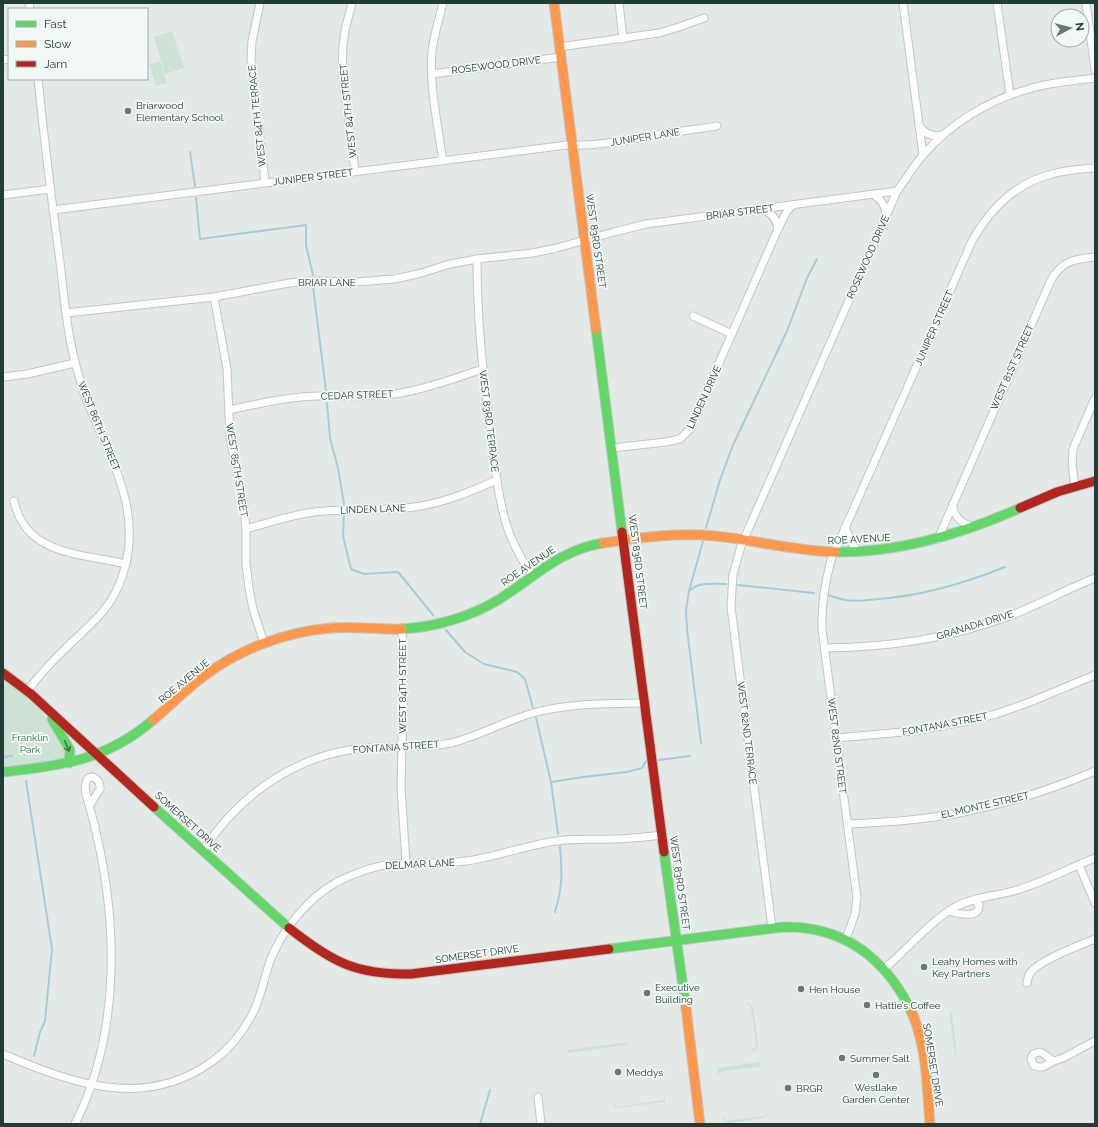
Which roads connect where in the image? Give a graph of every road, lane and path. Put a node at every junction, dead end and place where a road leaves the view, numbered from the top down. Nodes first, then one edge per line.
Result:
1 (260, 3) edge
2 (352, 3) edge
3 (443, 3) edge
4 (554, 3) edge
5 (619, 3) edge
6 (903, 3) edge
7 (998, 3) edge
8 (1086, 3) edge
9 (704, 18) dead end
10 (623, 39) junction
11 (559, 47) junction
12 (561, 58) junction
13 (1095, 70) edge
14 (432, 74) junction
15 (1095, 78) edge
16 (38, 80) edge
17 (1010, 96) junction
18 (919, 124) junction
19 (717, 126) dead end
20 (943, 135) junction
21 (572, 146) junction
22 (923, 155) junction
23 (442, 161) junction
24 (1095, 168) edge
25 (355, 171) junction
26 (265, 182) junction
27 (50, 189) junction
28 (897, 191) junction
29 (3, 195) edge
30 (874, 195) junction
31 (792, 206) junction
32 (762, 209) junction
33 (53, 210) junction
34 (886, 215) junction
35 (778, 229) junction
36 (585, 240) junction
37 (1095, 257) edge
38 (477, 259) junction
39 (214, 297) junction
40 (66, 313) junction
41 (693, 316) dead end
42 (732, 334) junction
43 (75, 363) junction
44 (482, 369) junction
45 (3, 377) edge
46 (1095, 398) edge
47 (229, 410) junction
48 (612, 448) junction
49 (497, 480) junction
50 (1095, 481) edge
51 (1075, 486) junction
52 (14, 501) dead end
53 (953, 502) junction
54 (974, 527) junction
55 (846, 528) junction
56 (246, 529) junction
57 (938, 539) junction
58 (623, 540) junction
59 (744, 540) junction
60 (834, 552) junction
61 (858, 552) junction
62 (126, 564) junction
63 (532, 575) junction
64 (1095, 578) edge
65 (402, 628) junction
66 (264, 643) junction
67 (825, 648) junction
68 (3, 673) edge
69 (1095, 675) edge
70 (27, 690) junction
71 (645, 703) junction
72 (45, 707) junction
73 (836, 738) junction
74 (402, 747) junction
75 (96, 755) junction
76 (69, 763) junction
77 (1095, 771) edge
78 (3, 772) edge
79 (90, 805) dead end
80 (848, 824) junction
81 (662, 835) junction
82 (203, 851) junction
83 (1095, 858) edge
84 (406, 863) junction
85 (1079, 865) junction
86 (975, 900) junction
87 (1095, 903) edge
88 (949, 911) junction
89 (289, 928) junction
90 (772, 928) junction
91 (846, 939) junction
92 (1095, 939) edge
93 (676, 940) junction
94 (884, 969) junction
95 (1027, 983) dead end
96 (1095, 1041) edge
97 (3, 1054) edge
98 (1054, 1061) dead end
99 (91, 1084) junction
100 (538, 1097) dead end
101 (75, 1124) edge
102 (541, 1124) edge
103 (700, 1124) edge
104 (930, 1124) edge

1 - 26 street, WEST 84TH TERRACE
2 - 25 street, WEST 84TH STREET
3 - 14 street
4 - 11 street, WEST 83RD STREET
5 - 10 street
6 - 18 street
7 - 17 street
8 - 13 street
9 - 10 street
10 - 11 street
11 - 12 street, WEST 83RD STREET
12 - 14 street, ROSEWOOD DRIVE
12 - 21 street, WEST 83RD STREET
14 - 23 street
15 - 17 street, ROSEWOOD DRIVE
16 - 27 street, WEST 86TH STREET
17 - 20 street, ROSEWOOD DRIVE
18 - 20 street
18 - 22 street
19 - 21 street, JUNIPER LANE
20 - 22 street, ROSEWOOD DRIVE
21 - 23 street, JUNIPER STREET
21 - 36 street, WEST 83RD STREET
22 - 28 street, ROSEWOOD DRIVE
23 - 25 street, JUNIPER STREET
24 - 55 street, JUNIPER STREET
25 - 26 street, JUNIPER STREET
26 - 33 street, JUNIPER STREET
27 - 29 street
27 - 33 street, WEST 86TH STREET
28 - 30 street, BRIAR STREET
28 - 34 street, ROSEWOOD DRIVE
30 - 31 street, BRIAR STREET
30 - 34 street
31 - 32 street, BRIAR STREET
31 - 35 street, LINDEN DRIVE
32 - 35 street
32 - 36 street, BRIAR STREET
33 - 40 street, WEST 86TH STREET
34 - 59 street, ROSEWOOD DRIVE
35 - 42 street, LINDEN DRIVE
36 - 38 street, BRIAR LANE
36 - 48 street, WEST 83RD STREET
37 - 53 street, WEST 81ST STREET
38 - 39 street, BRIAR LANE
38 - 44 street, WEST 83RD TERRACE
39 - 40 street, BRIAR LANE
39 - 47 street, WEST 85TH STREET
40 - 43 street, WEST 86TH STREET
41 - 42 street
42 - 48 street, LINDEN DRIVE
43 - 45 street
43 - 62 street, WEST 86TH STREET
44 - 47 street, CEDAR STREET
44 - 49 street, WEST 83RD TERRACE
46 - 51 street
47 - 56 street, WEST 85TH STREET
48 - 58 street, WEST 83RD STREET
49 - 56 street, LINDEN LANE
49 - 63 street, WEST 83RD TERRACE
50 - 51 street, ROE AVENUE
51 - 54 street, ROE AVENUE
52 - 62 street
53 - 54 street
53 - 57 street, WEST 81ST STREET
54 - 57 street, ROE AVENUE
55 - 60 street, JUNIPER STREET
55 - 61 street
56 - 66 street, WEST 85TH STREET
57 - 61 street, ROE AVENUE
58 - 59 street, ROE AVENUE
58 - 63 street, ROE AVENUE
58 - 71 street, WEST 83RD STREET
59 - 60 street, ROE AVENUE
59 - 90 street, WEST 82ND TERRACE
60 - 61 street, ROE AVENUE
60 - 67 street, WEST 82ND STREET
62 - 70 street, WEST 86TH STREET
63 - 65 street, ROE AVENUE
64 - 67 street, GRANADA DRIVE
65 - 66 street, ROE AVENUE
65 - 74 street, WEST 84TH STREET
66 - 75 street, ROE AVENUE
67 - 73 street, WEST 82ND STREET
68 - 70 street, SOMERSET DRIVE
69 - 73 street, FONTANA STREET
70 - 72 street, SOMERSET DRIVE
71 - 74 street, FONTANA STREET
71 - 81 street, WEST 83RD STREET
72 - 75 street, SOMERSET DRIVE
72 -> 76 street
73 - 80 street, WEST 82ND STREET
74 - 82 street, FONTANA STREET
74 - 84 street, WEST 84TH STREET
75 - 76 street, ROE AVENUE
75 - 82 street, SOMERSET DRIVE
76 - 78 street, ROE AVENUE
77 - 80 street, EL MONTE STREET
79 - 99 street
80 - 91 street, WEST 82ND STREET
81 - 84 street, DELMAR LANE
81 - 93 street, WEST 83RD STREET
82 - 89 street, SOMERSET DRIVE
83 - 85 street
84 - 89 street, DELMAR LANE
85 - 86 street
85 - 87 street
86 - 88 street
86 - 88 street
88 - 94 street
89 - 93 street, SOMERSET DRIVE
89 - 99 street, DELMAR LANE
90 - 91 street, SOMERSET DRIVE
90 - 93 street, SOMERSET DRIVE
91 - 94 street, SOMERSET DRIVE
92 - 95 street
93 - 103 street, WEST 83RD STREET
94 - 104 street, SOMERSET DRIVE
96 - 98 street
97 - 99 street, DELMAR LANE
99 - 101 street
100 - 102 street

